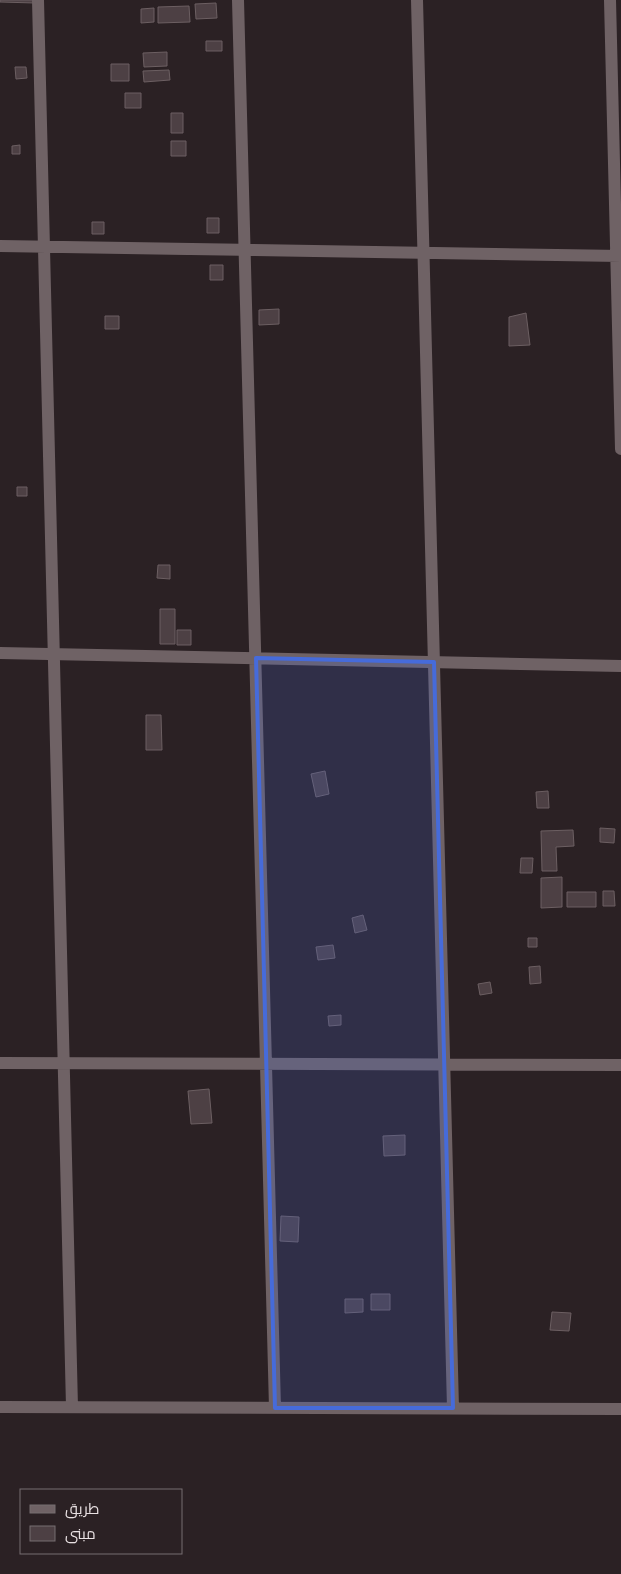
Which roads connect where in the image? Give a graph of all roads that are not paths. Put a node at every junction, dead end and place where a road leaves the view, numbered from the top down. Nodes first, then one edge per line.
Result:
1 (38, 0) edge
2 (238, 0) edge
3 (417, 0) edge
4 (610, 0) edge
5 (0, 246) edge
6 (44, 247) junction
7 (245, 250) junction
8 (423, 253) junction
9 (619, 256) edge
10 (621, 449) edge
11 (0, 653) edge
12 (54, 654) junction
13 (256, 658) junction
14 (434, 662) junction
15 (621, 666) edge
16 (0, 1063) edge
17 (64, 1063) junction
18 (266, 1064) junction
19 (444, 1064) junction
20 (621, 1065) edge
21 (0, 1407) edge
22 (72, 1407) junction
23 (275, 1408) junction
24 (452, 1408) junction
25 (621, 1409) edge

1 - 6 street
2 - 7 street
3 - 8 street
4 - 9 street
5 - 6 street
6 - 7 street
6 - 12 street
7 - 8 street
7 - 13 street
8 - 9 street
8 - 14 street
9 - 10 street
11 - 12 street
12 - 13 street
12 - 17 street
13 - 14 street
13 - 18 street
14 - 15 street
14 - 19 street
16 - 17 street
17 - 18 street
17 - 22 street
18 - 19 street
18 - 23 street
19 - 20 street
19 - 24 street
21 - 22 street
22 - 23 street
23 - 24 street
24 - 25 street

